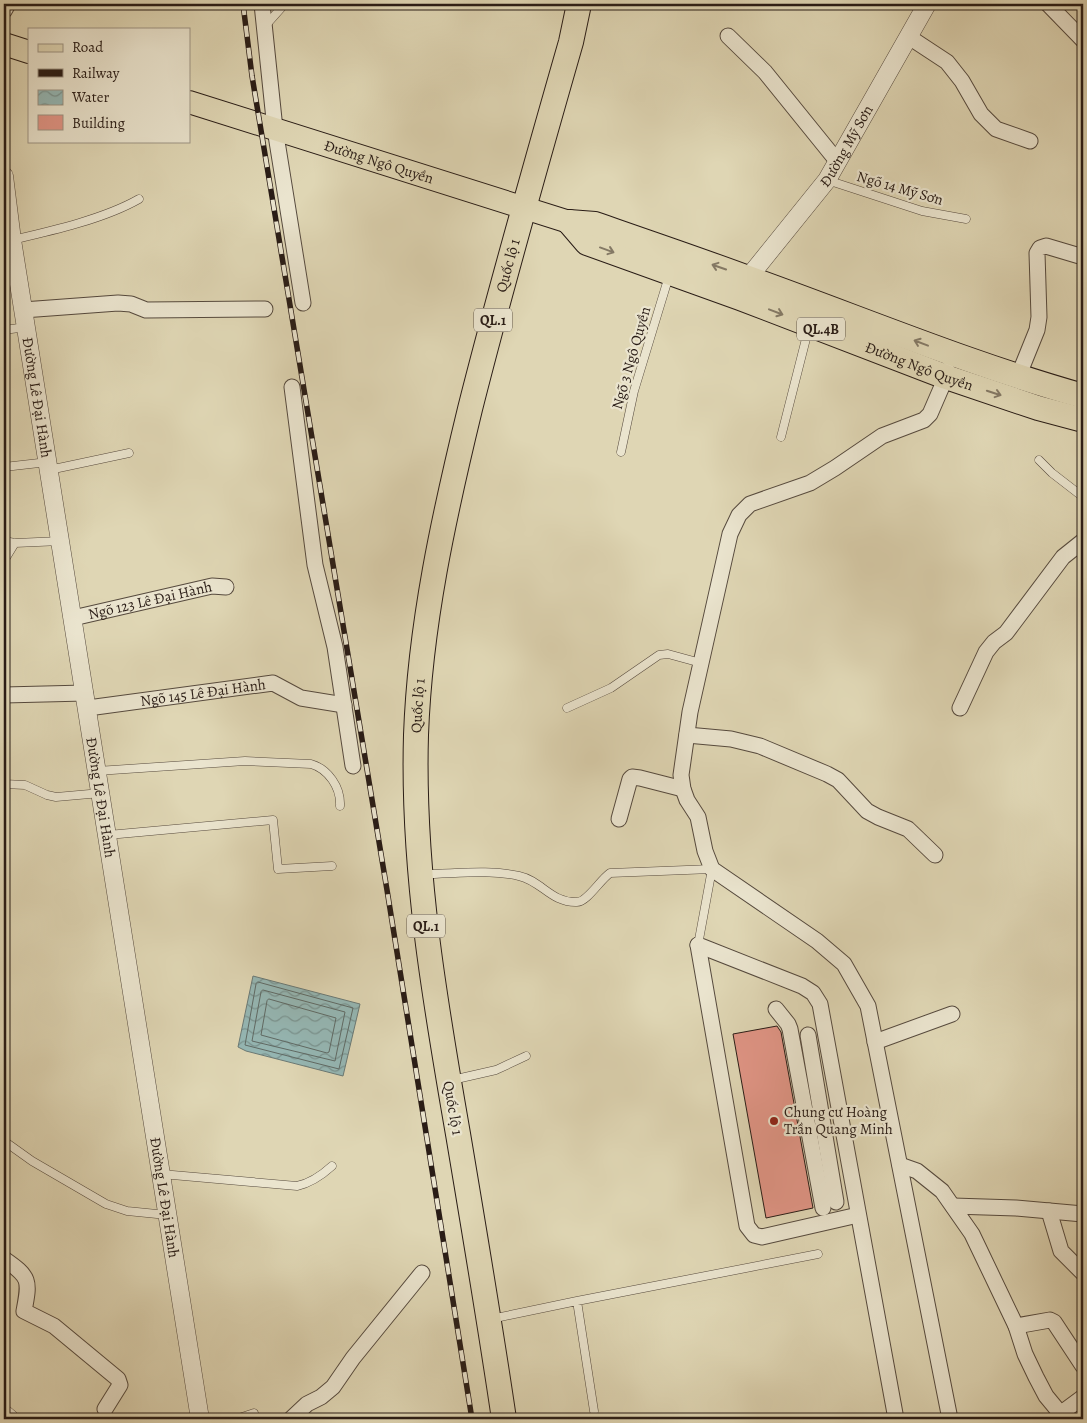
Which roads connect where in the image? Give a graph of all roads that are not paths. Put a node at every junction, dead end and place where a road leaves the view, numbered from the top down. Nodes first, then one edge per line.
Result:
1 (8, 4) edge
2 (262, 4) edge
3 (579, 4) edge
4 (927, 4) edge
5 (1048, 4) edge
6 (282, 7) dead end
7 (4, 11) edge
8 (264, 26) junction
9 (728, 36) dead end
10 (909, 37) junction
11 (1083, 40) edge
12 (4, 44) edge
13 (28, 52) edge
14 (190, 102) edge
15 (275, 129) junction
16 (1030, 141) dead end
17 (837, 161) junction
18 (4, 176) edge
19 (827, 180) junction
20 (139, 199) dead end
21 (524, 208) junction
22 (966, 219) dead end
23 (569, 222) junction
24 (8, 241) edge
25 (1083, 257) edge
26 (670, 273) junction
27 (744, 288) junction
28 (303, 303) dead end
29 (264, 309) dead end
30 (25, 318) junction
31 (809, 324) junction
32 (4, 330) edge
33 (950, 354) junction
34 (1018, 377) junction
35 (946, 378) junction
36 (292, 387) dead end
37 (1083, 396) edge
38 (1083, 420) edge
39 (781, 437) dead end
40 (621, 452) dead end
41 (129, 453) dead end
42 (1039, 460) dead end
43 (49, 466) junction
44 (4, 467) edge
45 (1083, 497) edge
46 (61, 540) junction
47 (4, 541) edge
48 (1083, 541) edge
49 (15, 543) junction
50 (4, 561) edge
51 (226, 587) dead end
52 (73, 618) junction
53 (701, 663) junction
54 (4, 695) edge
55 (86, 701) junction
56 (344, 705) junction
57 (567, 708) dead end
58 (960, 708) dead end
59 (687, 735) junction
60 (352, 766) dead end
61 (97, 771) junction
62 (4, 784) edge
63 (683, 789) junction
64 (101, 792) junction
65 (340, 806) dead end
66 (619, 819) dead end
67 (108, 835) junction
68 (935, 855) dead end
69 (332, 866) dead end
70 (712, 869) junction
71 (421, 874) junction
72 (698, 945) junction
73 (776, 1009) dead end
74 (952, 1014) dead end
75 (825, 1034) junction
76 (808, 1035) junction
77 (791, 1037) junction
78 (875, 1042) junction
79 (526, 1056) dead end
80 (814, 1075) junction
81 (798, 1078) junction
82 (448, 1080) junction
83 (839, 1112) junction
84 (821, 1114) junction
85 (805, 1118) junction
86 (4, 1141) edge
87 (846, 1152) junction
88 (820, 1156) junction
89 (900, 1165) junction
90 (332, 1166) dead end
91 (161, 1174) junction
92 (829, 1205) dead end
93 (953, 1206) junction
94 (1049, 1211) junction
95 (1083, 1214) edge
96 (168, 1215) junction
97 (858, 1216) junction
98 (818, 1254) dead end
99 (4, 1259) edge
100 (422, 1273) dead end
101 (1083, 1273) edge
102 (577, 1300) junction
103 (489, 1319) junction
104 (1016, 1326) junction
105 (1083, 1366) edge
106 (1083, 1397) edge
107 (105, 1409) dead end
108 (594, 1412) dead end
109 (254, 1413) dead end
110 (4, 1414) edge
111 (1062, 1417) edge
112 (10, 1419) edge
113 (200, 1419) edge
114 (236, 1419) edge
115 (291, 1419) edge
116 (504, 1419) edge
117 (896, 1419) edge
118 (950, 1419) edge

1 - 7 street
2 - 8 street
3 - 21 highway, Quốc lộ 1 / QL.1
4 - 10 street, Đường Mỹ Sơn
5 - 11 street
6 - 8 lane
8 - 15 street
9 - 17 street
10 - 16 street
10 - 17 street, Đường Mỹ Sơn
12 - 13 main road
14 - 15 main road, Đường Ngô Quyền
15 - 21 main road, Đường Ngô Quyền
15 - 28 street
17 - 19 street, Đường Mỹ Sơn
18 - 24 street, Đường Lê Đại Hành
19 - 22 lane, Ngõ 14 Mỹ Sơn
19 - 27 street, Đường Mỹ Sơn
20 - 24 lane
21 - 23 main road, Đường Ngô Quyền
21 - 71 highway, Quốc lộ 1 / QL.1
23 -> 26 highway, Đường Ngô Quyền / QL.4B
27 -> 23 highway, Đường Ngô Quyền / QL.4B
24 - 30 street, Đường Lê Đại Hành
25 - 34 street
26 - 27 highway, Đường Ngô Quyền / QL.4B
26 - 40 lane, Ngõ 3 Ngô Quyền
27 -> 31 highway, Đường Ngô Quyền / QL.4B
33 -> 27 highway, Đường Ngô Quyền / QL.4B
29 - 30 street
30 - 32 lane
30 - 43 street, Đường Lê Đại Hành
31 - 35 highway, Đường Ngô Quyền / QL.4B
31 - 39 lane
33 - 34 highway, Đường Ngô Quyền / QL.4B
33 - 35 street
34 - 37 highway, Đường Ngô Quyền / QL.4B
35 -> 38 highway, Đường Ngô Quyền / QL.4B
35 - 53 street
36 - 56 street
41 - 43 lane
42 - 45 lane
43 - 44 lane
43 - 46 street, Đường Lê Đại Hành
46 - 49 lane
46 - 52 street, Đường Lê Đại Hành
47 - 49 lane
48 - 58 street
49 - 50 lane
51 - 52 street, Ngõ 123 Lê Đại Hành
52 - 55 street, Đường Lê Đại Hành
53 - 57 lane
53 - 59 street
54 - 55 street, Ngõ 145 Lê Đại Hành
55 - 56 street, Ngõ 145 Lê Đại Hành
55 - 61 street, Đường Lê Đại Hành
56 - 60 street
59 - 63 street
59 - 68 street
61 - 64 street, Đường Lê Đại Hành
61 - 65 lane
62 - 64 lane
63 - 66 street
63 - 70 street
64 - 67 street, Đường Lê Đại Hành
67 - 69 lane
67 - 91 street, Đường Lê Đại Hành
70 - 71 lane
70 - 72 lane
70 - 78 street
71 - 82 highway, Quốc lộ 1 / QL.1
72 - 75 street
72 - 97 street
73 - 77 street
74 - 78 street
75 - 76 street
75 - 83 street
76 - 77 street
76 - 80 street
77 - 81 street
78 - 89 street
79 - 82 lane
80 - 81 street
80 - 84 street
81 - 85 street
82 - 103 highway, Quốc lộ 1 / QL.1
83 - 84 street
83 - 87 street
84 - 85 street
84 - 88 street
85 - 88 street
86 - 96 lane
87 - 88 street
87 - 97 street
88 - 92 street
89 - 93 street
89 - 118 street
90 - 91 lane
91 - 96 street, Đường Lê Đại Hành
93 - 94 street
93 - 104 street
94 - 95 street
94 - 101 street
96 - 113 street, Đường Lê Đại Hành
97 - 117 street
98 - 102 lane
99 - 107 street
100 - 115 street
102 - 103 lane
102 - 108 lane
103 - 116 highway, Quốc lộ 1 / QL.1
104 - 105 street
104 - 111 street
106 - 111 street
109 - 114 lane
110 - 112 street

